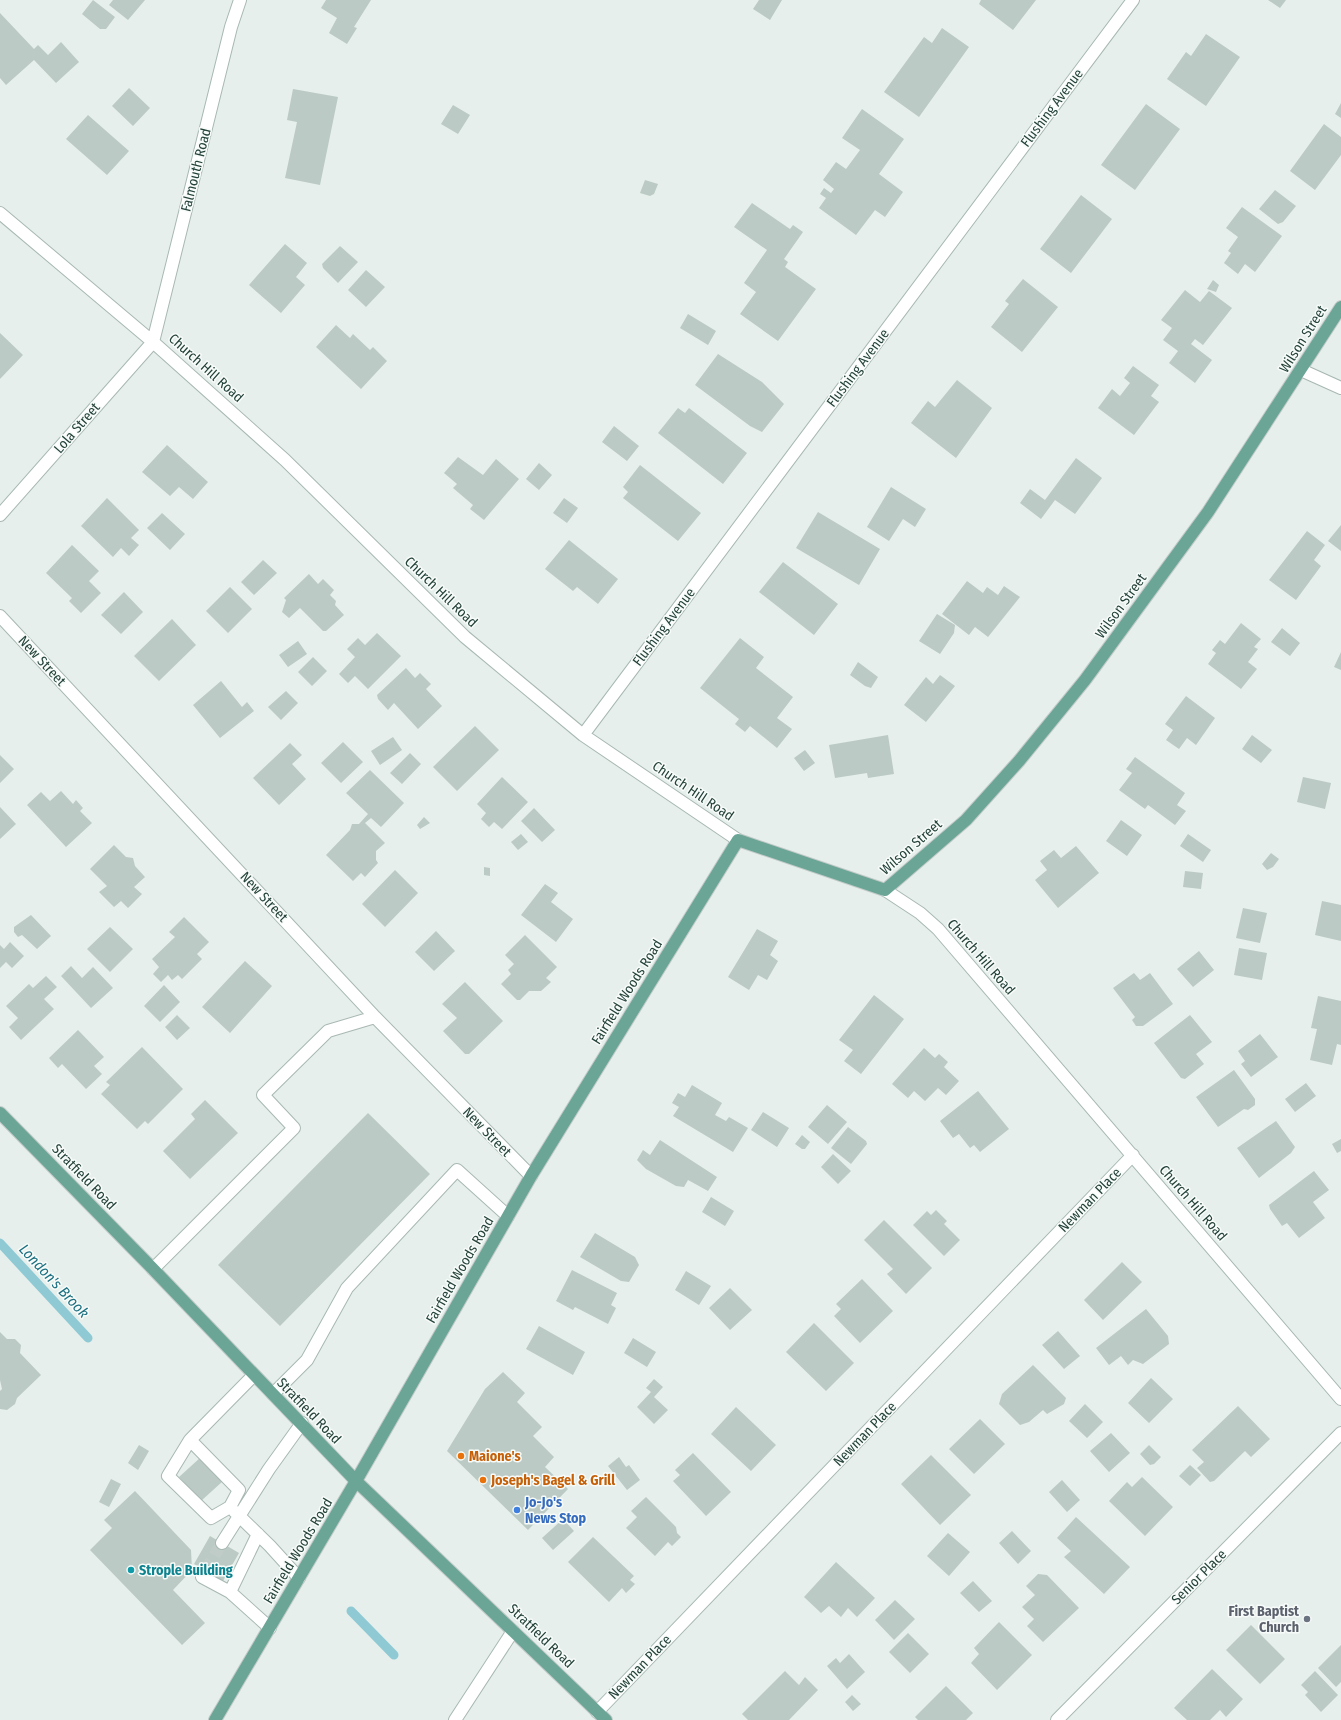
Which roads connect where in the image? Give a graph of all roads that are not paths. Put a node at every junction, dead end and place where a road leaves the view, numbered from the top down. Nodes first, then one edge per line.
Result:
1 (240, 0) edge
2 (1133, 0) edge
3 (0, 213) edge
4 (1341, 307) edge
5 (154, 342) junction
6 (1301, 370) junction
7 (1341, 388) edge
8 (0, 515) edge
9 (0, 616) edge
10 (583, 735) junction
11 (738, 840) junction
12 (885, 890) junction
13 (375, 1017) junction
14 (0, 1113) edge
15 (1133, 1156) junction
16 (531, 1176) junction
17 (508, 1216) junction
18 (153, 1269) junction
19 (254, 1375) junction
20 (273, 1394) junction
21 (1341, 1396) edge
22 (302, 1423) junction
23 (1341, 1433) edge
24 (190, 1440) junction
25 (356, 1482) junction
26 (234, 1511) junction
27 (258, 1534) junction
28 (222, 1543) tunnel mouth
29 (205, 1571) dead end
30 (299, 1578) junction
31 (230, 1592) junction
32 (270, 1628) junction
33 (513, 1631) junction
34 (602, 1716) edge
35 (215, 1720) edge
36 (455, 1720) edge
37 (1057, 1720) edge

1 - 5 street, Falmouth Road
2 - 10 street, Flushing Avenue
3 - 5 street, Church Hill Road
4 - 6 main road, Wilson Street
5 - 8 street, Lola Street
5 - 10 street, Church Hill Road
6 - 7 street
6 - 12 main road, Wilson Street
9 - 13 street, New Street
10 - 11 street, Church Hill Road
11 - 12 main road, Church Hill Road
11 - 16 main road, Fairfield Woods Road
12 - 15 street, Church Hill Road
13 - 16 street, New Street
13 - 18 street
14 - 18 main road, Stratfield Road
15 - 21 street, Church Hill Road
15 - 34 street, Newman Place
16 - 17 main road, Fairfield Woods Road
17 - 20 street
17 - 25 main road, Fairfield Woods Road
18 - 19 main road, Stratfield Road
19 - 20 main road, Stratfield Road
19 - 24 street
20 - 22 main road, Stratfield Road
22 - 25 main road, Stratfield Road
22 - 26 street
23 - 37 street, Senior Place
24 - 26 street
24 - 26 street
25 - 30 main road, Fairfield Woods Road
25 - 33 main road, Stratfield Road
26 - 27 street
26 - 28 street
27 - 30 street
27 - 31 street
29 - 31 street
30 - 32 main road, Fairfield Woods Road
31 - 32 street
32 - 35 main road, Fairfield Woods Road
33 - 34 main road, Stratfield Road
33 - 36 street

